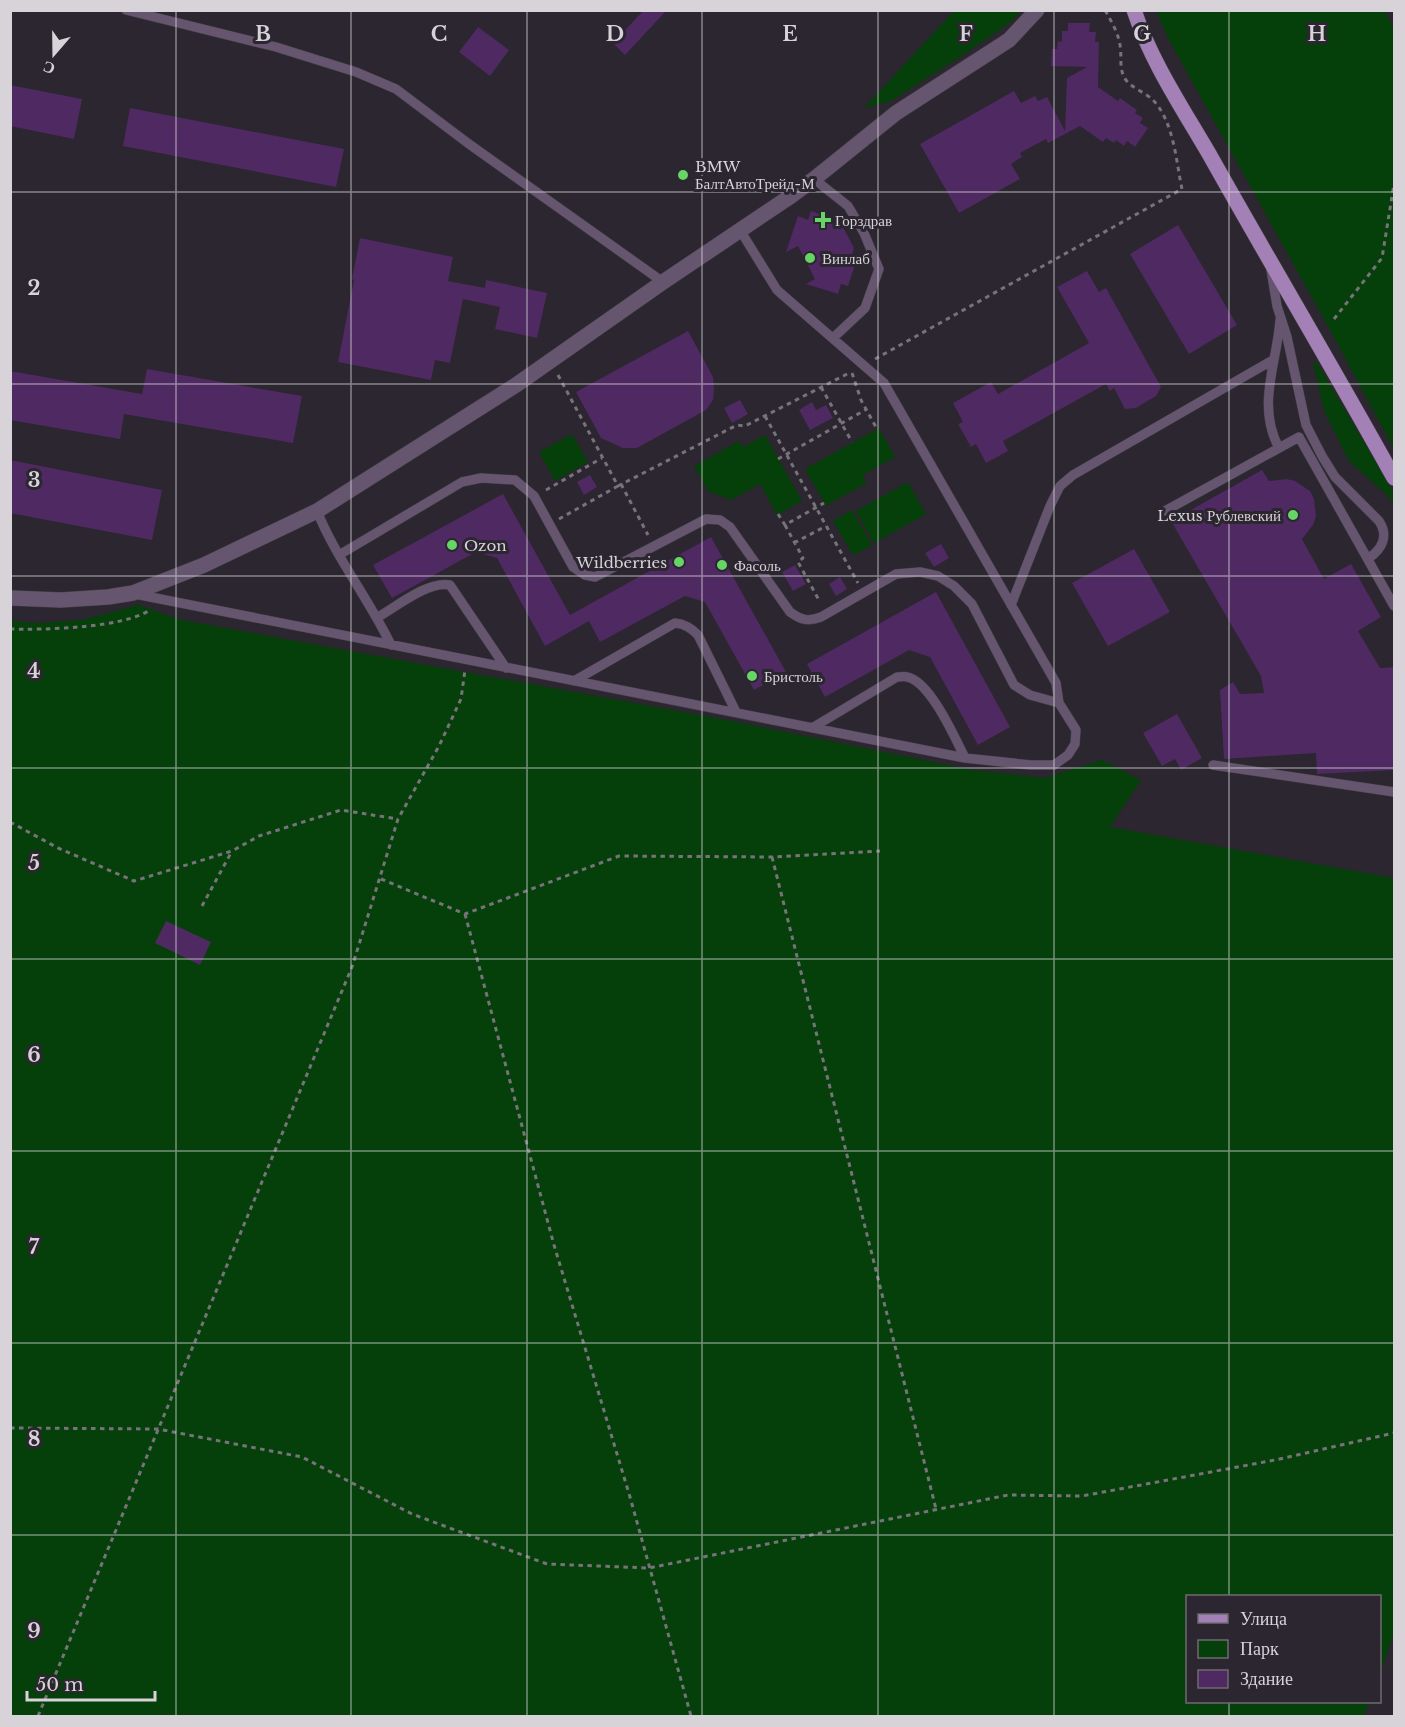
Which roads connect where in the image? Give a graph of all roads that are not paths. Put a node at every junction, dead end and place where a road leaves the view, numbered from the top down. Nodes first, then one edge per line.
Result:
1 (126, 10) edge
2 (1037, 10) edge
3 (1134, 10) edge
4 (814, 179) junction
5 (740, 230) junction
6 (1271, 264) junction
7 (663, 282) junction
8 (1280, 317) junction
9 (833, 338) junction
10 (1273, 360) junction
11 (1279, 448) junction
12 (1395, 478) edge
13 (317, 511) junction
14 (1165, 511) dead end
15 (339, 555) junction
16 (1369, 558) junction
17 (133, 593) junction
18 (10, 598) edge
19 (1011, 605) junction
20 (1395, 606) edge
21 (378, 617) junction
22 (391, 645) junction
23 (506, 668) junction
24 (574, 681) junction
25 (1059, 703) junction
26 (736, 712) junction
27 (812, 728) junction
28 (965, 758) junction
29 (1213, 765) dead end
30 (1395, 792) edge

1 - 7 lane
2 - 4 street
3 - 6 main road
4 - 5 street
4 - 9 lane
5 - 7 street
5 - 9 lane
6 - 8 lane
6 - 12 main road
7 - 13 street
8 - 10 lane
8 - 16 lane
9 - 19 lane
10 - 11 lane
10 - 19 lane
11 - 14 lane
11 - 16 lane
13 - 15 lane
13 - 17 street
15 - 21 lane
15 - 25 lane
16 - 20 lane
17 - 18 street
17 - 22 lane
19 - 25 lane
21 - 22 lane
21 - 23 lane
22 - 23 lane
23 - 24 lane
24 - 26 lane
24 - 26 lane
25 - 28 lane
26 - 27 lane
27 - 28 lane
27 - 28 lane
29 - 30 lane

